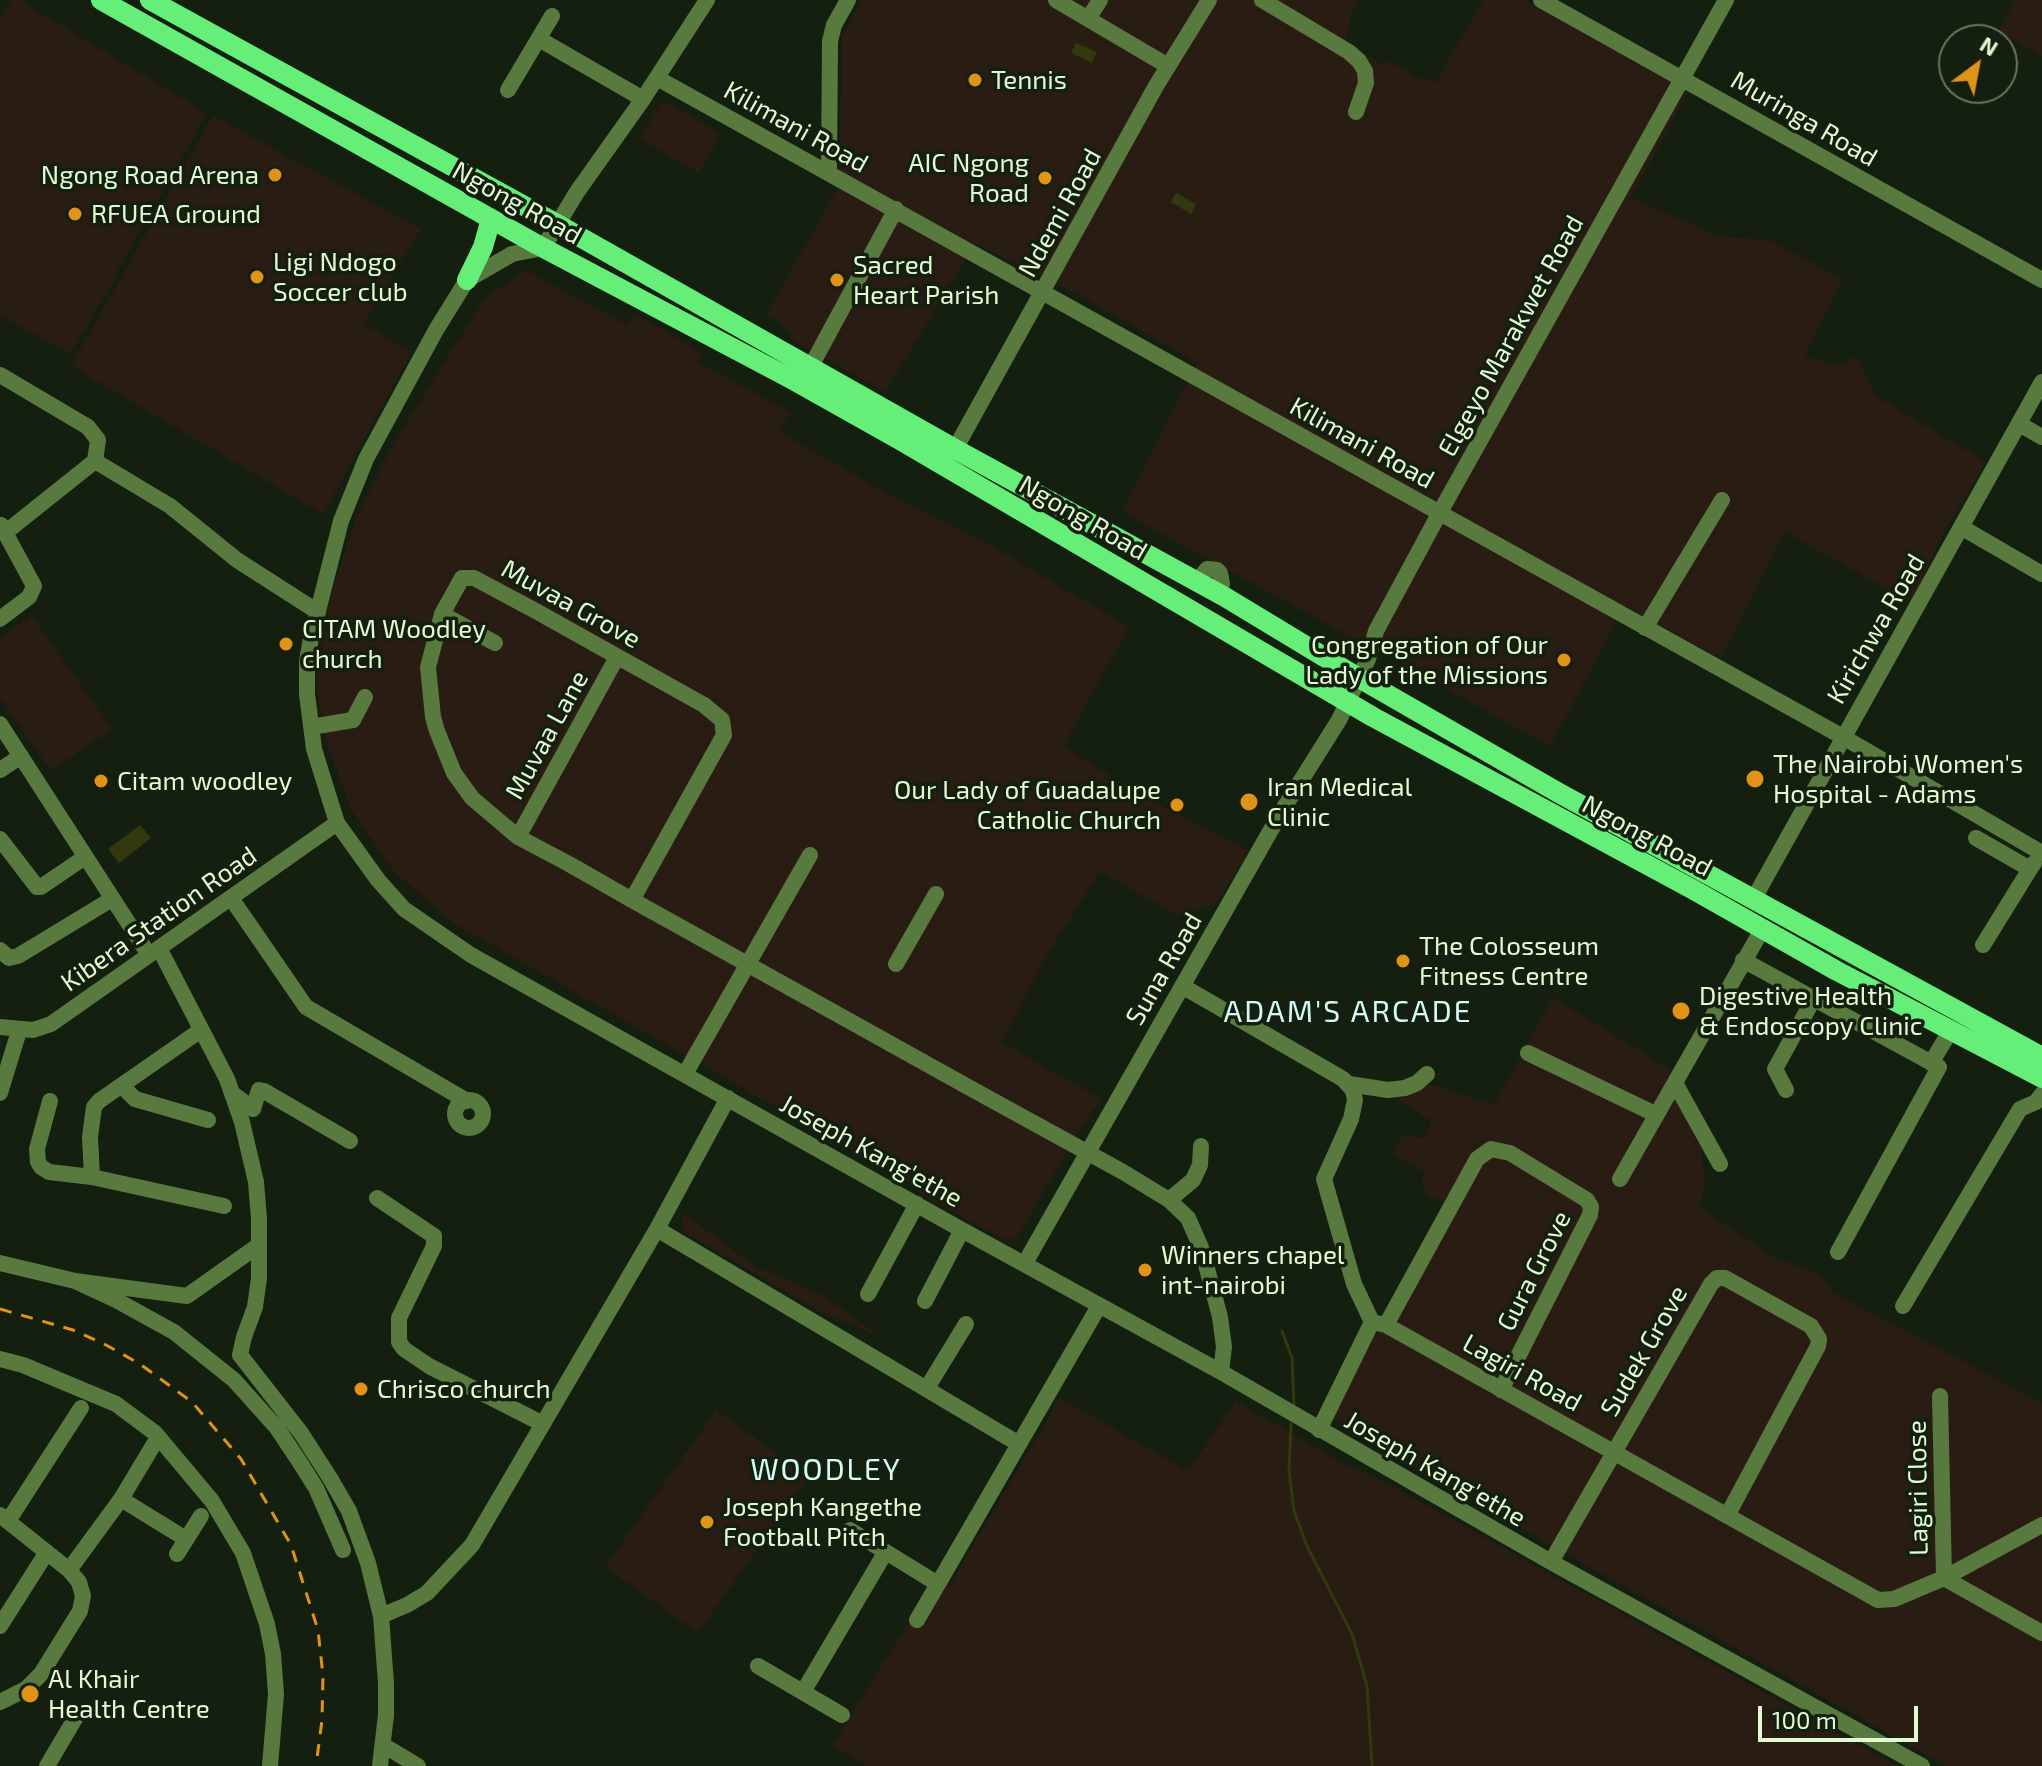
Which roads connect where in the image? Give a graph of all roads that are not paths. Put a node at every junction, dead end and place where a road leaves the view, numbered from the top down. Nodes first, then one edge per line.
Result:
1 (101, 0) edge
2 (150, 0) edge
3 (684, 0) edge
4 (848, 0) edge
5 (1100, 0) edge
6 (1209, 0) edge
7 (1262, 0) edge
8 (1541, 0) edge
9 (1726, 0) edge
10 (1059, 1) edge
11 (704, 5) edge
12 (552, 16) dead end
13 (1088, 19) junction
14 (539, 39) junction
15 (1168, 66) junction
16 (1683, 77) junction
17 (657, 78) junction
18 (508, 90) dead end
19 (643, 99) junction
20 (1356, 112) dead end
21 (829, 172) junction
22 (896, 209) junction
23 (491, 219) junction
24 (557, 224) junction
25 (543, 248) junction
26 (467, 280) junction
27 (2042, 280) edge
28 (1044, 292) junction
29 (810, 368) junction
30 (0, 375) edge
31 (2039, 394) edge
32 (2019, 424) junction
33 (2042, 437) edge
34 (955, 449) junction
35 (95, 461) junction
36 (1722, 500) dead end
37 (1439, 514) junction
38 (1961, 527) junction
39 (3, 528) edge
40 (2042, 574) edge
41 (318, 612) junction
42 (442, 614) junction
43 (0, 619) edge
44 (1645, 628) junction
45 (495, 643) dead end
46 (617, 657) junction
47 (1359, 678) junction
48 (365, 697) dead end
49 (1348, 701) junction
50 (0, 724) edge
51 (311, 727) junction
52 (1843, 737) junction
53 (21, 756) junction
54 (0, 770) edge
55 (337, 823) junction
56 (518, 837) junction
57 (1976, 838) dead end
58 (0, 839) edge
59 (2041, 852) edge
60 (810, 855) dead end
61 (85, 857) junction
62 (2030, 869) junction
63 (936, 894) dead end
64 (231, 898) junction
65 (112, 899) junction
66 (632, 900) junction
67 (1753, 900) junction
68 (1763, 928) junction
69 (1983, 945) dead end
70 (0, 950) edge
71 (154, 951) junction
72 (1743, 960) junction
73 (896, 964) dead end
74 (749, 965) junction
75 (1182, 986) junction
76 (1813, 1000) junction
77 (0, 1027) edge
78 (201, 1030) junction
79 (1951, 1030) junction
80 (19, 1031) junction
81 (1528, 1053) dead end
82 (2042, 1057) edge
83 (1931, 1063) junction
84 (685, 1074) junction
85 (1427, 1074) dead end
86 (2042, 1078) edge
87 (1675, 1083) junction
88 (1349, 1084) junction
89 (122, 1086) junction
90 (1786, 1090) dead end
91 (0, 1093) edge
92 (233, 1094) junction
93 (2042, 1094) edge
94 (728, 1098) junction
95 (50, 1101) dead end
96 (467, 1101) dead end
97 (1655, 1114) junction
98 (208, 1120) dead end
99 (350, 1141) dead end
100 (1201, 1146) dead end
101 (1088, 1152) junction
102 (1720, 1164) dead end
103 (92, 1177) junction
104 (1620, 1179) dead end
105 (377, 1198) dead end
106 (1169, 1200) junction
107 (917, 1204) junction
108 (224, 1206) dead end
109 (657, 1229) junction
110 (962, 1230) junction
111 (259, 1245) junction
112 (1838, 1252) dead end
113 (0, 1263) edge
114 (1025, 1263) junction
115 (75, 1281) junction
116 (868, 1294) dead end
117 (925, 1301) dead end
118 (1099, 1306) junction
119 (1903, 1306) dead end
120 (1379, 1323) junction
121 (966, 1324) dead end
122 (0, 1359) edge
123 (1221, 1372) junction
124 (927, 1388) junction
125 (1501, 1390) junction
126 (1940, 1396) dead end
127 (81, 1408) dead end
128 (543, 1424) junction
129 (1319, 1430) junction
130 (154, 1444) dead end
131 (1019, 1444) junction
132 (1614, 1452) junction
133 (121, 1499) junction
134 (201, 1516) dead end
135 (1727, 1516) junction
136 (4, 1518) edge
137 (2042, 1525) edge
138 (850, 1530) dead end
139 (186, 1539) junction
140 (343, 1550) dead end
141 (47, 1552) junction
142 (885, 1553) junction
143 (177, 1554) dead end
144 (1551, 1562) junction
145 (69, 1570) junction
146 (1944, 1578) junction
147 (938, 1584) junction
148 (381, 1616) junction
149 (917, 1620) dead end
150 (0, 1626) edge
151 (2042, 1633) edge
152 (758, 1666) dead end
153 (803, 1692) junction
154 (0, 1702) edge
155 (842, 1715) dead end
156 (76, 1717) dead end
157 (383, 1745) junction
158 (47, 1766) edge
159 (270, 1766) edge
160 (380, 1766) edge
161 (418, 1766) edge
162 (1922, 1766) edge

1 - 23 main road, Ngong Road
2 - 24 main road, Ngong Road
3 - 11 street
4 - 21 street
5 - 13 street
6 - 15 street, Ndemi Road
7 - 20 street
8 - 16 street, Muringa Road
9 - 16 street, Elgeyo Marakwet Road
10 - 13 street
11 - 17 street
12 - 14 street
13 - 15 street
14 - 18 street
14 - 19 street
15 - 28 street, Ndemi Road
16 - 27 street, Muringa Road
16 - 37 street, Elgeyo Marakwet Road
17 - 19 street
17 - 21 street, Kilimani Road
19 - 24 street
21 - 22 street, Kilimani Road
22 - 28 street, Kilimani Road
22 - 29 street
23 - 25 main road, Ngong Road
23 - 26 main road
24 - 25 street
24 - 29 main road, Ngong Road
25 - 26 street
25 - 49 main road, Ngong Road
26 - 41 street, Joseph Kang'ethe
28 - 34 street, Ndemi Road
28 - 37 street, Kilimani Road
29 - 34 main road, Ngong Road
30 - 35 street
31 - 32 street, Kirichwa Road
32 - 33 street
32 - 38 street, Kirichwa Road
34 - 47 main road, Ngong Road
35 - 39 street
35 - 41 street
36 - 44 street
37 - 44 street, Kilimani Road
37 - 47 street, Elgeyo Marakwet Road
38 - 40 street
38 - 52 street, Kirichwa Road
39 - 43 street
41 - 51 street, Joseph Kang'ethe
42 - 45 street
42 - 46 street, Muvaa Grove
42 - 56 street, Muvaa Grove
44 - 52 street, Kilimani Road
46 - 56 street, Muvaa Lane
46 - 66 street, Muvaa Grove
47 - 49 street, Elgeyo Marakwet Road
47 - 67 main road, Ngong Road
48 - 51 street
49 - 68 main road, Ngong Road
49 - 75 street, Suna Road
50 - 53 street
51 - 55 street, Joseph Kang'ethe
52 - 59 street, Kilimani Road
52 - 67 street, Kirichwa Road
53 - 54 street
53 - 61 street
55 - 64 street, Kibera Station Road
55 - 84 street, Joseph Kang'ethe
56 - 66 street, Muvaa Grove
57 - 62 street
58 - 61 street
59 - 62 street
60 - 74 street
61 - 65 street
62 - 69 street
63 - 73 street
64 - 71 street, Kibera Station Road
64 - 96 street
65 - 70 street
65 - 71 street
66 - 74 street
67 - 82 main road, Ngong Road
68 - 72 street
68 - 79 main road, Ngong Road
71 - 78 street
71 - 80 street, Kibera Station Road
72 - 76 street
72 - 87 street
74 - 84 street
74 - 101 street
75 - 88 street
75 - 101 street, Suna Road
76 - 83 street
76 - 90 street
77 - 80 street, Kibera Station Road
78 - 89 street
78 - 92 street
79 - 83 street
79 - 86 main road, Ngong Road
80 - 91 street
81 - 97 street
83 - 112 street
84 - 94 street, Joseph Kang'ethe
85 - 88 street
87 - 97 street
87 - 102 street
88 - 120 street
89 - 98 street
89 - 103 street
92 - 99 street
92 - 111 street
93 - 119 street
94 - 107 street, Joseph Kang'ethe
94 - 109 street
95 - 103 street
97 - 104 street
100 - 106 street
101 - 106 street
101 - 114 street, Suna Road
103 - 108 street
105 - 128 street
106 - 123 street
107 - 110 street, Joseph Kang'ethe
107 - 116 street
109 - 124 street
109 - 128 street
110 - 114 street, Joseph Kang'ethe
110 - 117 street
111 - 115 street
111 - 148 street
113 - 115 street
114 - 118 street, Joseph Kang'ethe
115 - 140 street
118 - 123 street, Joseph Kang'ethe
118 - 131 street
120 - 125 street, Lagiri Road
120 - 125 street, Gura Grove
120 - 129 street
121 - 124 street
122 - 159 street
123 - 129 street, Joseph Kang'ethe
124 - 131 street
125 - 132 street, Lagiri Road
126 - 146 street, Lagiri Close
127 - 136 street
128 - 148 street
129 - 144 street, Joseph Kang'ethe
130 - 133 street
131 - 147 street
132 - 135 street, Lagiri Road
132 - 135 street, Sudek Grove
132 - 144 street, Sudek Grove
133 - 139 street
133 - 145 street
134 - 139 street
135 - 146 street, Lagiri Road
136 - 141 street
137 - 146 street, Lagiri Road
138 - 142 street
139 - 143 street
141 - 145 street
141 - 150 street
142 - 147 street
142 - 153 street
144 - 162 street, Joseph Kang'ethe
145 - 154 street
146 - 151 street
147 - 149 street
148 - 157 street
152 - 153 street
153 - 155 street
156 - 158 street
157 - 160 street
157 - 161 street

